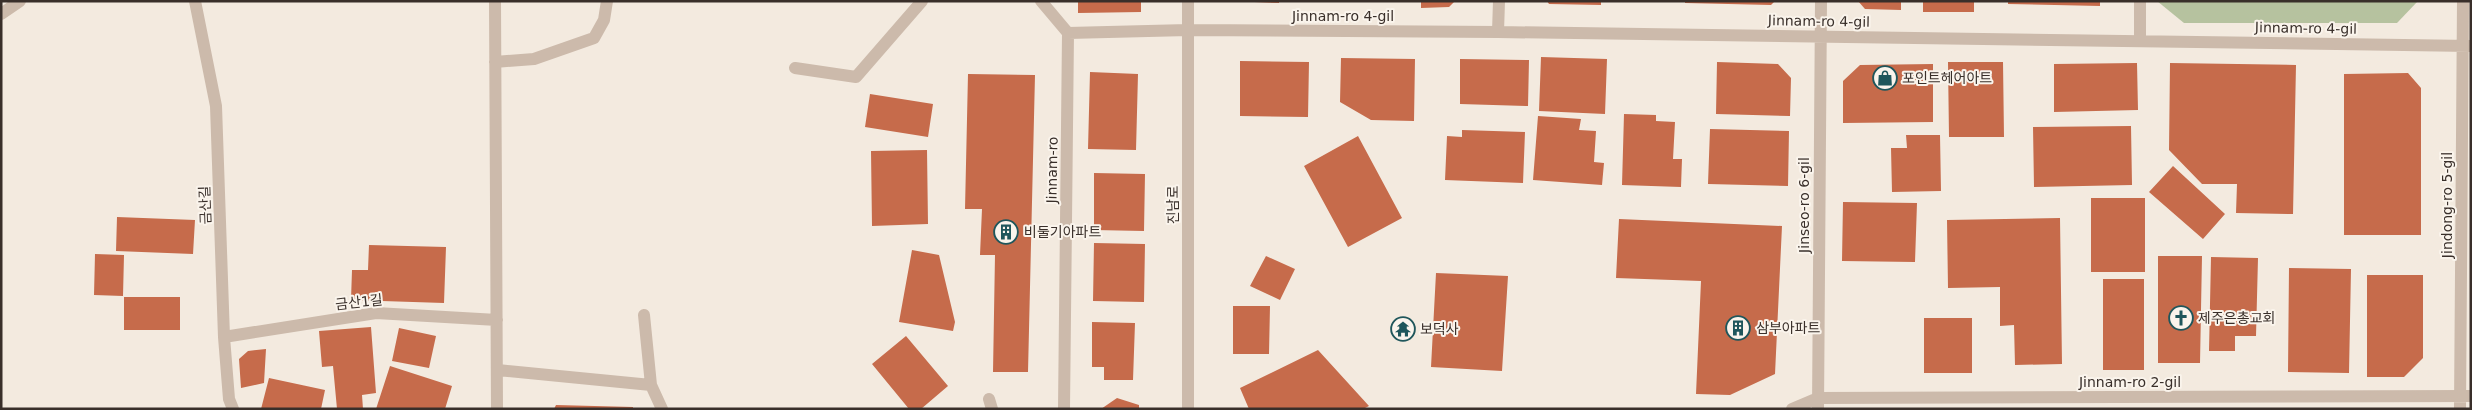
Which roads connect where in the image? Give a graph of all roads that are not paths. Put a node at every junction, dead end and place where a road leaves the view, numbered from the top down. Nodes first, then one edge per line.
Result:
1 (20, 1) edge
2 (196, 1) edge
3 (495, 1) edge
4 (607, 1) edge
5 (922, 1) edge
6 (1041, 1) edge
7 (1188, 1) edge
8 (1499, 1) edge
9 (1821, 1) edge
10 (2140, 1) edge
11 (2463, 1) edge
12 (1, 14) edge
13 (1188, 30) junction
14 (1498, 32) junction
15 (1068, 33) junction
16 (1821, 36) junction
17 (2140, 41) junction
18 (2467, 46) edge
19 (495, 62) junction
20 (795, 68) dead end
21 (644, 315) dead end
22 (497, 320) junction
23 (224, 337) junction
24 (498, 370) junction
25 (651, 385) junction
26 (2464, 400) edge
27 (1818, 404) edge
28 (233, 409) edge
29 (497, 409) edge
30 (662, 409) edge
31 (1064, 409) edge
32 (1188, 409) edge
33 (1792, 409) edge

1 - 12 street
2 - 23 street, 금산길
3 - 19 street
4 - 19 street
5 - 20 street
6 - 15 street
7 - 13 street, 진남로
8 - 14 street
9 - 16 street, Jinseo-ro 6-gil
10 - 17 street
11 - 18 street, Jindong-ro 5-gil
13 - 14 street, Jinnam-ro 4-gil
13 - 15 street, Jinnam-ro 4-gil
13 - 32 street, 진남로
14 - 16 street, Jinnam-ro 4-gil
15 - 31 street, Jinnam-ro
16 - 17 street, Jinnam-ro 4-gil
16 - 27 street, Jinseo-ro 6-gil
17 - 18 street, Jinnam-ro 4-gil
18 - 26 street, Jindong-ro 5-gil
19 - 22 street
21 - 25 street
22 - 23 street, 금산1길
22 - 24 street
23 - 28 street, 금산길
24 - 25 street
24 - 29 street
25 - 30 street
26 - 27 street, Jinnam-ro 2-gil
27 - 33 street, Jinnam-ro 2-gil

